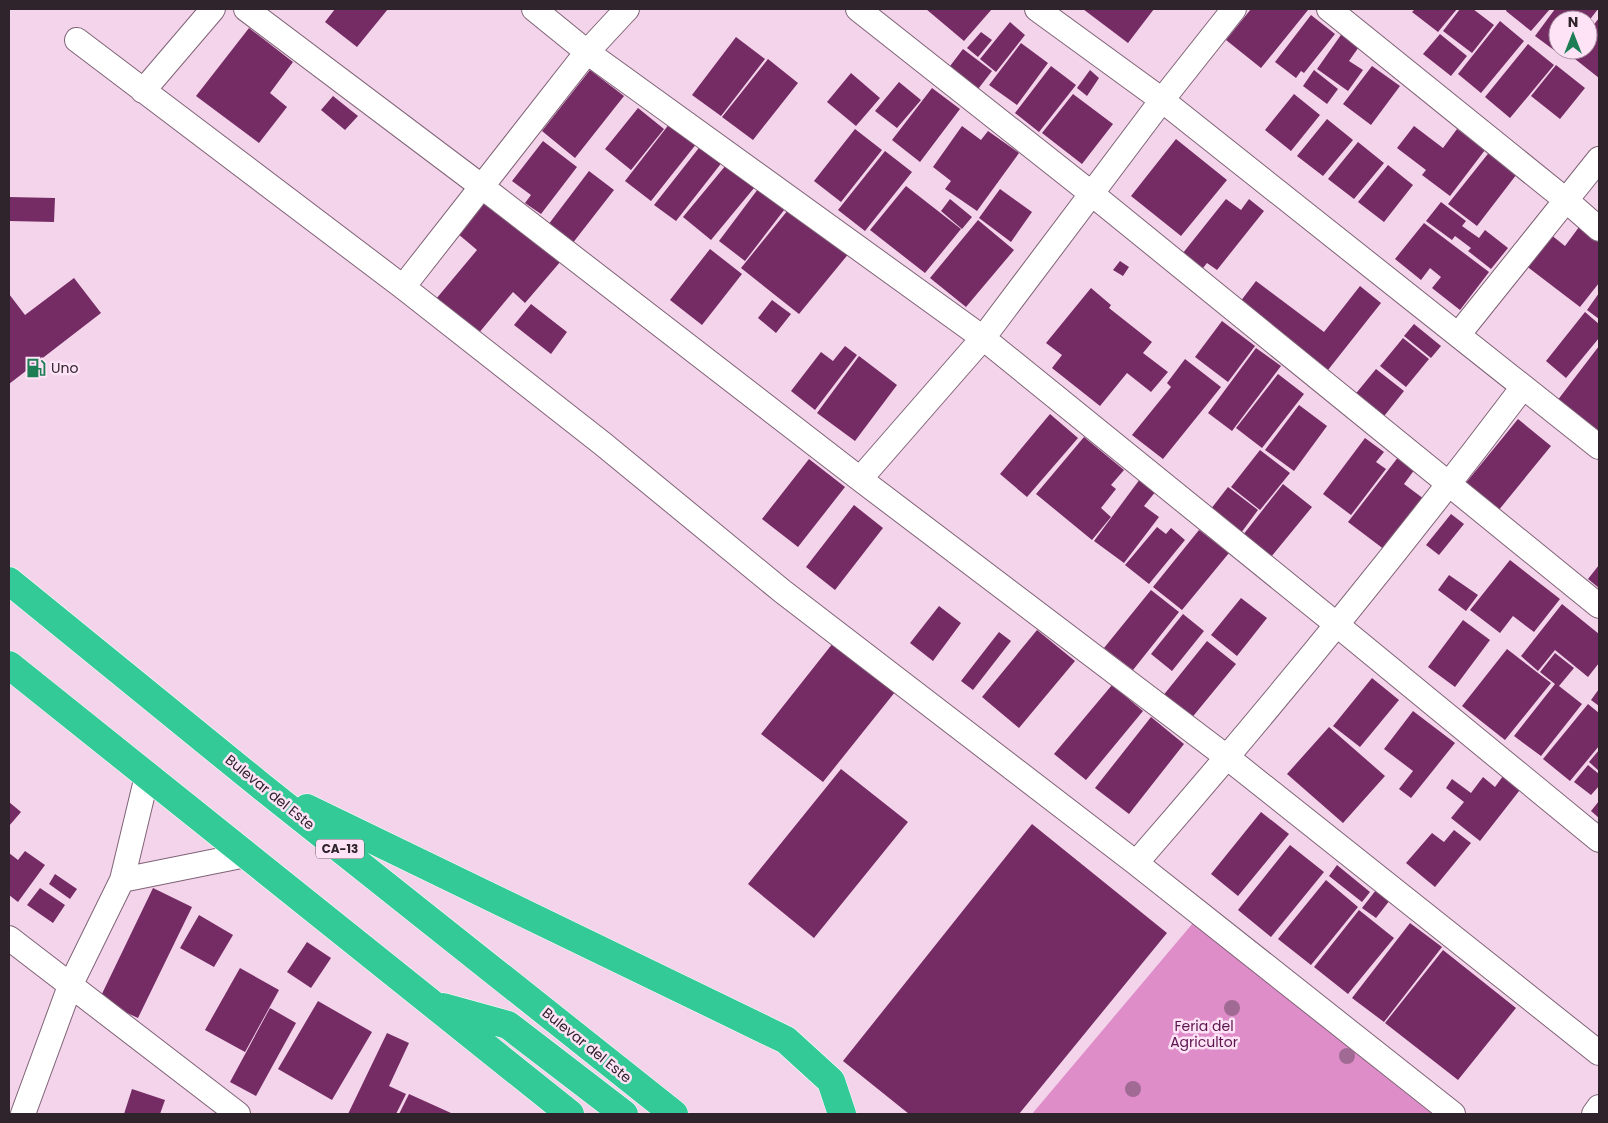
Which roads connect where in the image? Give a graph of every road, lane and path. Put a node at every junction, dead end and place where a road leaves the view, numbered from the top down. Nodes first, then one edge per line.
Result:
1 (213, 9) edge
2 (246, 9) edge
3 (534, 9) edge
4 (627, 9) edge
5 (858, 9) edge
6 (1036, 9) edge
7 (1234, 9) edge
8 (1329, 9) edge
9 (77, 40) dead end
10 (587, 52) junction
11 (143, 91) junction
12 (1162, 100) junction
13 (1599, 159) edge
14 (481, 186) junction
15 (1092, 194) junction
16 (1567, 201) junction
17 (1599, 229) edge
18 (402, 287) junction
19 (1458, 335) junction
20 (983, 338) junction
21 (1523, 387) junction
22 (1599, 447) edge
23 (860, 479) junction
24 (1450, 484) junction
25 (9, 580) edge
26 (1599, 606) edge
27 (1336, 624) junction
28 (9, 665) edge
29 (1228, 758) junction
30 (147, 776) junction
31 (262, 786) junction
32 (1599, 840) edge
33 (246, 855) junction
34 (1136, 863) junction
35 (122, 880) junction
36 (9, 938) edge
37 (70, 986) junction
38 (429, 1003) junction
39 (1599, 1053) edge
40 (1599, 1107) edge
41 (23, 1114) edge
42 (238, 1114) edge
43 (570, 1114) edge
44 (624, 1114) edge
45 (674, 1114) edge
46 (842, 1114) edge
47 (1453, 1114) edge
48 (1594, 1114) edge

1 - 11 street
2 - 14 street
3 - 10 street
4 - 10 street
5 - 15 street
6 - 12 street
7 - 12 street
8 - 16 street
9 - 11 street
10 - 14 street
10 - 20 street
11 - 18 street
12 - 15 street
12 - 19 street
13 - 16 street
14 - 18 street
14 - 23 street
15 - 20 street
15 - 24 street
16 - 17 street
16 - 19 street
18 - 34 street
19 - 21 street
20 - 23 street
20 - 27 street
21 - 22 street
21 - 24 street
23 - 29 street
24 - 26 street
24 - 27 street
25 - 31 highway, Bulevar del Este / CA-13
27 - 29 street
27 - 32 street
28 - 30 highway
29 - 34 street
29 - 39 street
30 - 33 highway
30 - 35 street
31 - 45 highway, Bulevar del Este / CA-13
31 - 46 highway
33 - 35 street
33 - 38 highway
34 - 47 street
35 - 37 street
36 - 37 street
37 - 41 street
37 - 42 street
38 - 43 highway
38 - 44 highway
40 - 48 street

